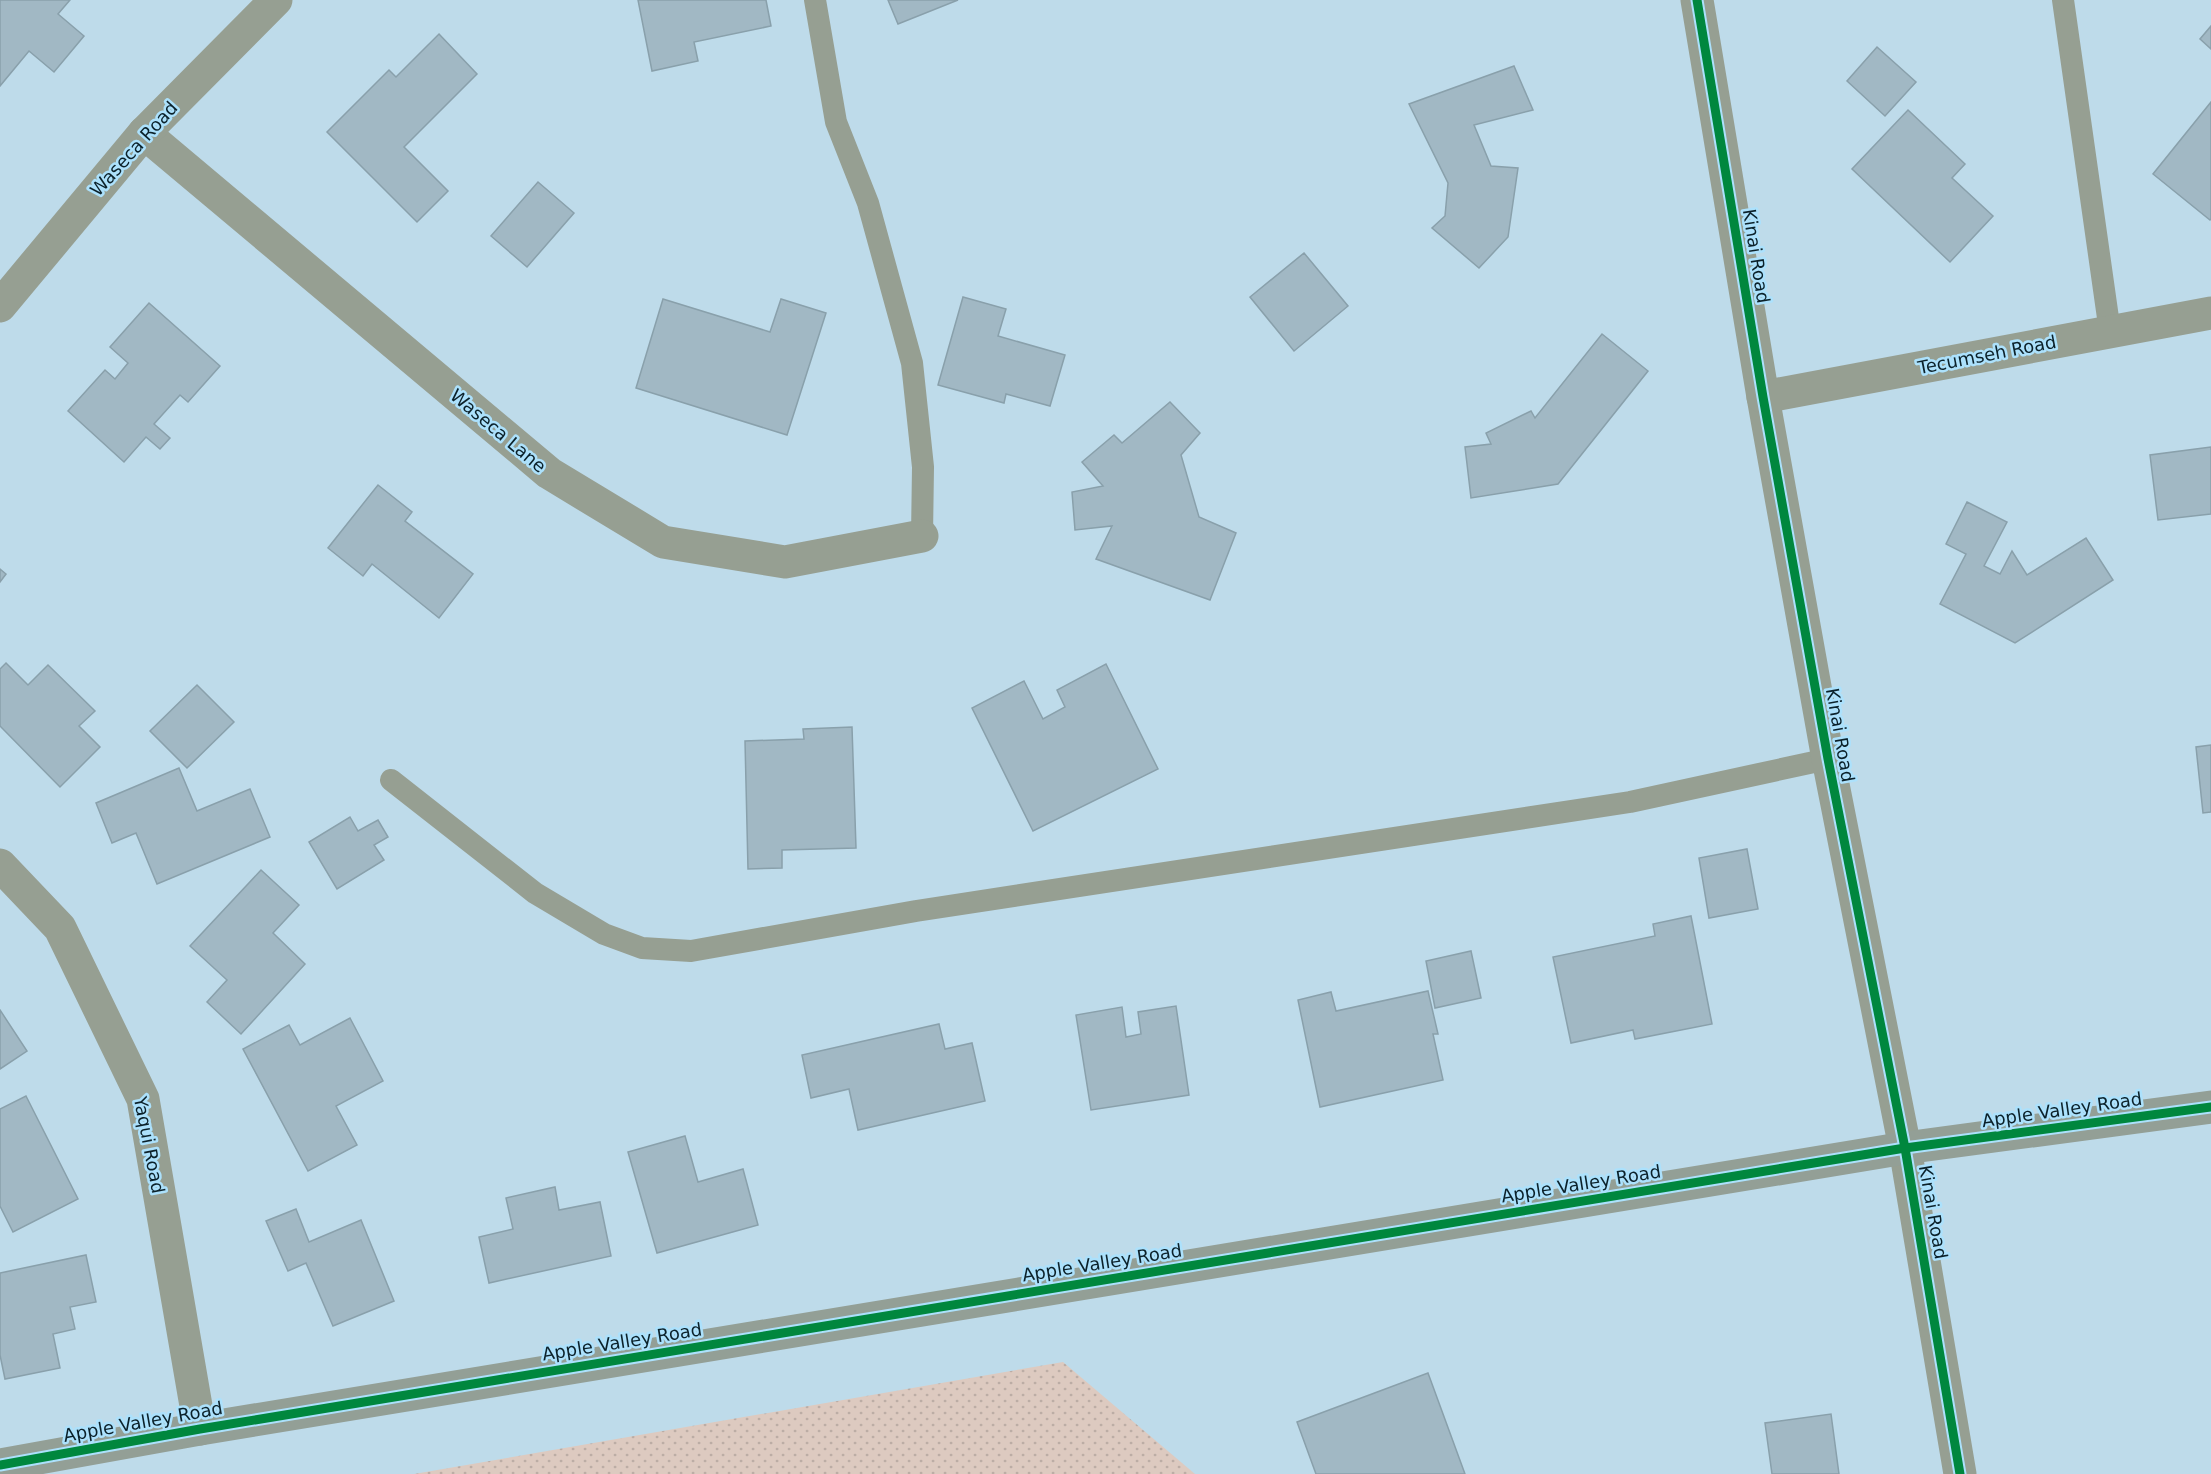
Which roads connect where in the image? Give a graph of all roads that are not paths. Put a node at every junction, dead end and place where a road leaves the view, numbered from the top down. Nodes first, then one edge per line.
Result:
1 (276, 0) edge
2 (815, 0) edge
3 (1697, 0) edge
4 (2063, 0) edge
5 (144, 133) junction
6 (0, 306) edge
7 (2211, 313) edge
8 (2110, 332) junction
9 (1763, 397) junction
10 (922, 536) joint
11 (1828, 759) junction
12 (391, 780) dead end
13 (0, 865) edge
14 (2211, 1107) edge
15 (1905, 1148) junction
16 (200, 1428) junction
17 (0, 1465) edge
18 (1960, 1474) edge

1 - 5 street, Waseca Road
2 - 10 lane
3 - 9 street, Kinai Road
4 - 8 lane
5 - 6 street, Waseca Road
5 - 10 street, Waseca Lane
7 - 8 street, Tecumseh Road
8 - 9 street, Tecumseh Road
9 - 11 street, Kinai Road
11 - 12 lane
11 - 15 street, Kinai Road
13 - 16 street, Yaqui Road
14 - 15 main road, Apple Valley Road
15 - 16 main road, Apple Valley Road
15 - 18 street, Kinai Road
16 - 17 main road, Apple Valley Road

